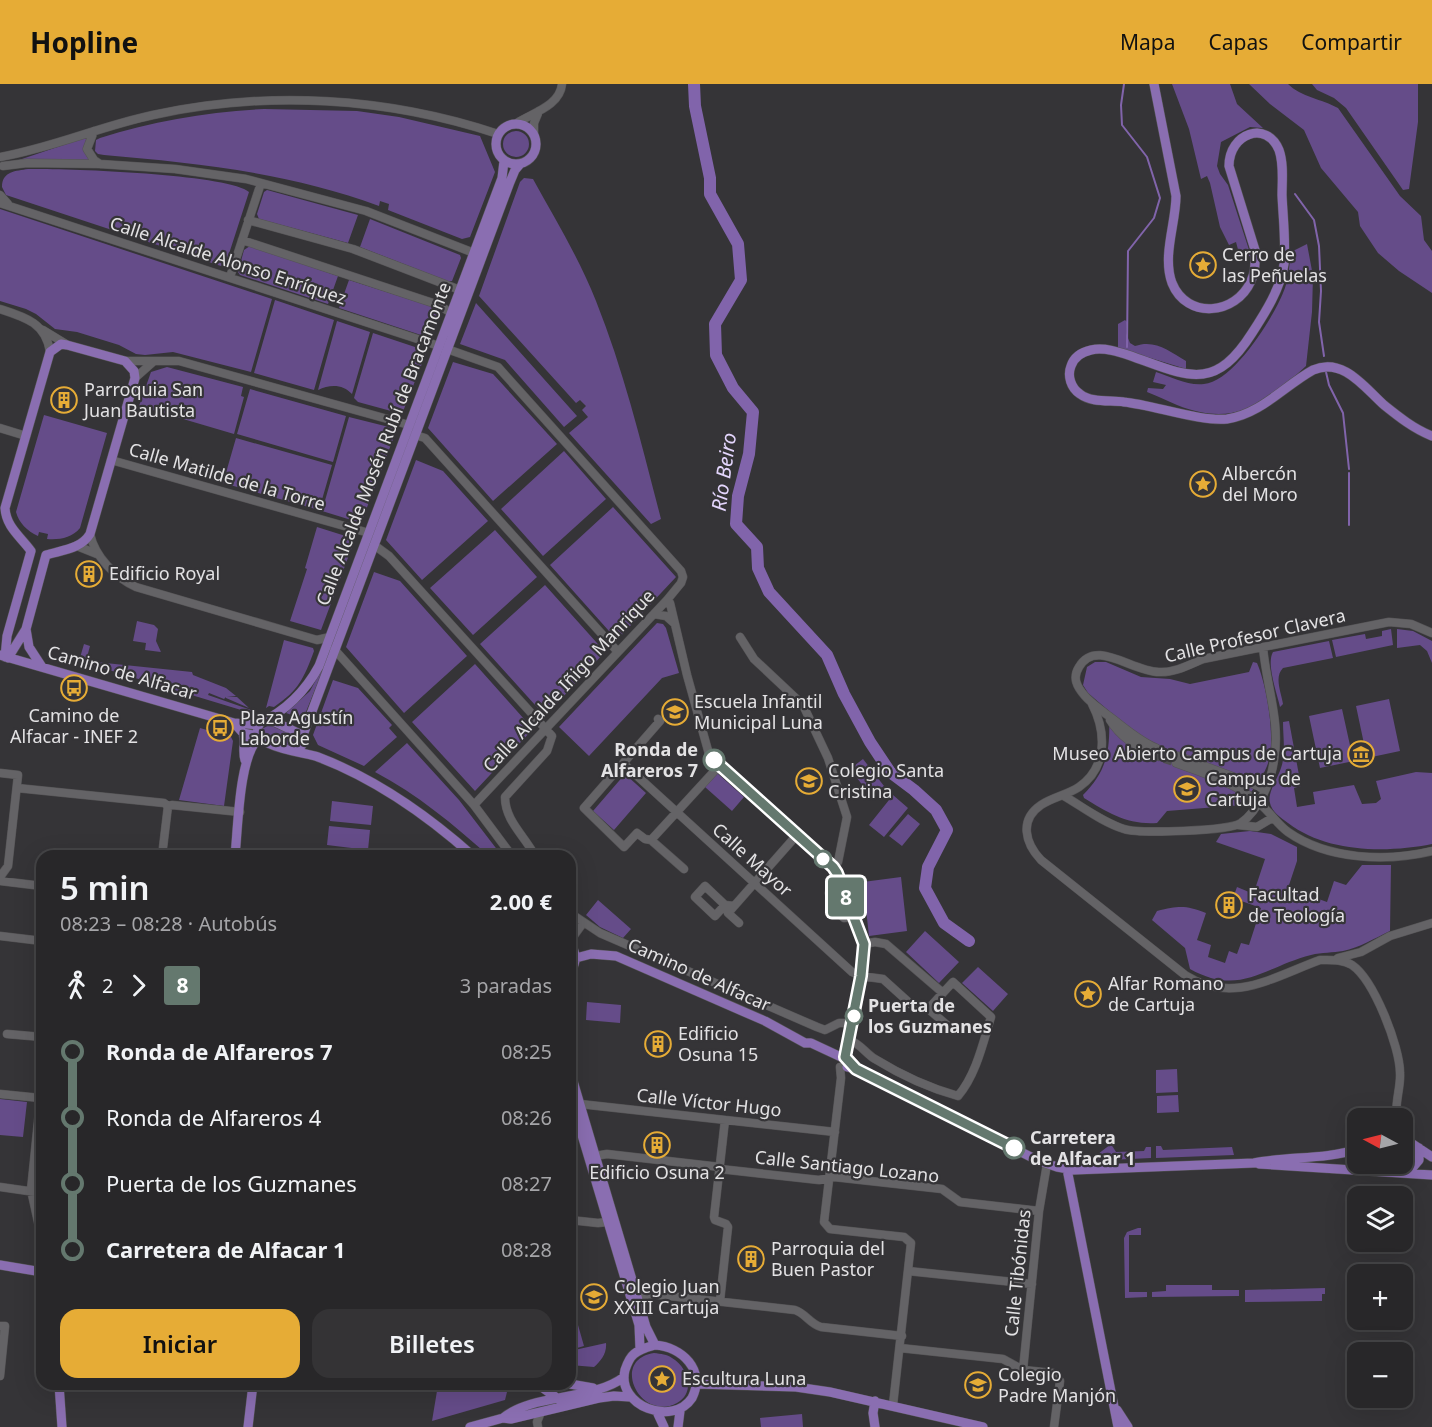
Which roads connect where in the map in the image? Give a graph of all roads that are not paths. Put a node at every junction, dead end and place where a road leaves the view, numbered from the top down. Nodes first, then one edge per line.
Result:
1 (562, 84) edge
2 (1154, 84) edge
3 (539, 111) junction
4 (517, 123) junction
5 (94, 130) junction
6 (498, 134) junction
7 (534, 134) junction
8 (21, 154) junction
9 (0, 157) edge
10 (504, 161) junction
11 (100, 164) junction
12 (520, 164) junction
13 (1, 167) edge
14 (261, 183) junction
15 (0, 195) edge
16 (4, 204) edge
17 (249, 220) junction
18 (242, 240) junction
19 (474, 253) junction
20 (230, 277) junction
21 (460, 290) junction
22 (0, 309) edge
23 (451, 313) junction
24 (42, 329) junction
25 (67, 345) junction
26 (443, 348) junction
27 (50, 352) junction
28 (125, 361) junction
29 (153, 362) junction
30 (135, 378) junction
31 (409, 425) junction
32 (0, 428) edge
33 (415, 435) junction
34 (1432, 435) edge
35 (26, 436) junction
36 (111, 460) junction
37 (2, 511) edge
38 (0, 525) edge
39 (10, 527) junction
40 (369, 533) junction
41 (90, 534) junction
42 (374, 545) junction
43 (77, 546) junction
44 (97, 554) junction
45 (46, 555) junction
46 (30, 556) junction
47 (42, 565) junction
48 (683, 577) joint
49 (667, 600) junction
50 (654, 614) junction
51 (10, 621) junction
52 (675, 624) junction
53 (26, 629) junction
54 (0, 631) edge
55 (1432, 633) edge
56 (330, 637) junction
57 (740, 637) dead end
58 (317, 640) junction
59 (1263, 647) junction
60 (330, 650) junction
61 (618, 652) junction
62 (4, 657) edge
63 (42, 668) junction
64 (1092, 704) junction
65 (659, 720) dead end
66 (234, 723) junction
67 (260, 729) junction
68 (546, 729) junction
69 (245, 735) junction
70 (302, 740) junction
71 (295, 751) junction
72 (1155, 751) tunnel mouth
73 (316, 756) junction
74 (246, 760) junction
75 (624, 764) junction
76 (719, 765) junction
77 (0, 774) edge
78 (17, 788) junction
79 (1265, 790) junction
80 (1064, 796) junction
81 (1258, 802) junction
82 (474, 805) junction
83 (168, 806) junction
84 (240, 812) junction
85 (676, 812) junction
86 (1272, 818) junction
87 (1238, 825) junction
88 (796, 836) junction
89 (651, 840) junction
90 (163, 850) edge
91 (236, 850) edge
92 (466, 850) edge
93 (508, 850) edge
94 (532, 850) edge
95 (1432, 852) edge
96 (833, 867) junction
97 (684, 869) dead end
98 (0, 879) edge
99 (755, 882) junction
100 (36, 885) edge
101 (842, 885) junction
102 (853, 917) junction
103 (576, 918) edge
104 (583, 923) junction
105 (739, 923) dead end
106 (1432, 923) edge
107 (576, 934) edge
108 (0, 936) edge
109 (36, 940) edge
110 (864, 944) junction
111 (1361, 952) junction
112 (576, 958) edge
113 (1333, 959) junction
114 (1358, 971) junction
115 (861, 976) junction
116 (943, 993) junction
117 (929, 1008) junction
118 (852, 1023) junction
119 (948, 1026) dead end
120 (3, 1033) edge
121 (36, 1036) edge
122 (844, 1061) junction
123 (0, 1094) edge
124 (36, 1098) edge
125 (1395, 1108) edge
126 (576, 1109) edge
127 (576, 1111) edge
128 (576, 1113) edge
129 (725, 1120) junction
130 (835, 1132) junction
131 (1413, 1144) edge
132 (1419, 1148) junction
133 (1347, 1152) edge
134 (595, 1156) junction
135 (1432, 1156) edge
136 (36, 1158) edge
137 (1254, 1163) junction
138 (1047, 1164) junction
139 (1347, 1167) edge
140 (1413, 1167) edge
141 (720, 1168) junction
142 (1067, 1169) junction
143 (1413, 1173) edge
144 (1432, 1175) edge
145 (830, 1178) junction
146 (0, 1187) edge
147 (31, 1190) junction
148 (36, 1191) edge
149 (1040, 1211) junction
150 (36, 1213) edge
151 (576, 1221) edge
152 (607, 1222) junction
153 (0, 1265) edge
154 (36, 1271) edge
155 (908, 1271) junction
156 (1032, 1284) junction
157 (637, 1296) junction
158 (720, 1301) junction
159 (3, 1326) edge
160 (902, 1336) junction
161 (655, 1345) junction
162 (900, 1348) junction
163 (640, 1349) junction
164 (1023, 1370) junction
165 (0, 1376) edge
166 (624, 1377) junction
167 (696, 1384) junction
168 (576, 1385) edge
169 (595, 1389) junction
170 (59, 1390) edge
171 (252, 1390) edge
172 (533, 1390) edge
173 (546, 1390) edge
174 (630, 1397) junction
175 (557, 1399) junction
176 (875, 1401) junction
177 (1114, 1402) junction
178 (532, 1405) junction
179 (568, 1405) junction
180 (893, 1405) junction
181 (680, 1411) junction
182 (541, 1412) junction
183 (658, 1414) junction
184 (502, 1418) junction
185 (62, 1427) edge
186 (248, 1427) edge
187 (470, 1427) edge
188 (538, 1427) edge
189 (664, 1427) edge
190 (678, 1427) edge
191 (875, 1427) edge
192 (983, 1427) edge
193 (1054, 1427) edge
194 (1118, 1427) edge
195 (1128, 1427) edge

1 - 3 street
2 - 34 main road
3 - 4 street
3 - 7 street
4 - 6 main road
4 - 7 main road
5 - 6 street
5 - 8 street
5 - 11 street
6 - 10 main road
7 - 12 main road
8 - 9 street
8 - 13 street
10 - 12 main road
10 - 19 main road, Calle Alcalde Mosén Rubí de Bracamonte
11 - 13 street
11 - 14 street
12 - 26 main road, Calle Alcalde Mosén Rubí de Bracamonte
14 - 17 street
14 - 19 street
15 - 16 street, Calle Alcalde Alonso Enríquez
16 - 20 street, Calle Alcalde Alonso Enríquez
17 - 18 street
17 - 21 street
18 - 20 street
18 - 23 street
19 - 21 main road, Calle Alcalde Mosén Rubí de Bracamonte
20 - 26 street, Calle Alcalde Alonso Enríquez
21 - 23 main road, Calle Alcalde Mosén Rubí de Bracamonte
22 - 24 street
23 - 26 main road, Calle Alcalde Mosén Rubí de Bracamonte
24 - 25 street
24 - 27 street
25 - 27 main road
25 - 28 main road
26 - 31 main road, Calle Alcalde Mosén Rubí de Bracamonte
26 - 33 main road, Calle Alcalde Mosén Rubí de Bracamonte
26 - 48 street, Calle Alcalde Alonso Enríquez
27 - 35 main road
28 - 29 street
28 - 30 main road
29 - 30 street
29 - 31 street
30 - 36 main road
31 - 40 main road, Calle Alcalde Mosén Rubí de Bracamonte
32 - 35 street
33 - 42 main road, Calle Alcalde Mosén Rubí de Bracamonte
33 - 61 street
35 - 37 main road
36 - 40 street, Calle Matilde de la Torre
36 - 41 main road
37 - 39 main road
38 - 39 street
39 - 46 main road
40 - 56 main road, Calle Alcalde Mosén Rubí de Bracamonte
41 - 43 main road
41 - 44 street
42 - 60 main road, Calle Alcalde Mosén Rubí de Bracamonte
42 - 68 street
43 - 44 street
43 - 45 main road
44 - 58 street
45 - 46 main road
45 - 47 main road
46 - 47 main road
46 - 51 main road
47 - 53 main road
48 - 49 street, Calle Alcalde Iñigo Manrique
49 - 50 street, Calle Alcalde Iñigo Manrique
49 - 52 street
50 - 52 street
50 - 61 street, Calle Alcalde Iñigo Manrique
51 - 54 main road
51 - 62 main road
52 - 76 street
53 - 62 main road
53 - 63 main road
55 - 59 street, Calle Profesor Clavera
56 - 58 street
56 - 60 main road, Calle Alcalde Mosén Rubí de Bracamonte
57 - 96 street
58 - 60 street
59 - 64 street, Calle Profesor Clavera
59 - 79 street
60 - 67 main road, Calle Alcalde Mosén Rubí de Bracamonte
60 - 70 main road, Calle Alcalde Mosén Rubí de Bracamonte
60 - 82 street
61 - 68 street, Calle Alcalde Iñigo Manrique
62 - 63 main road, Camino de Alfacar
63 - 66 main road, Camino de Alfacar
64 - 72 street, Calle Profesor Clavera
64 - 80 street
65 - 75 street
66 - 67 main road, Camino de Alfacar
66 - 69 main road
67 - 69 main road, Calle Alcalde Mosén Rubí de Bracamonte
67 - 70 main road
67 - 71 main road
67 - 74 main road
68 - 82 street, Calle Alcalde Iñigo Manrique
68 - 94 street
69 - 74 main road
70 - 71 main road
70 - 73 main road
71 - 73 main road
73 - 92 main road
74 - 84 main road
75 - 85 street, Calle Mayor
75 - 89 street
76 - 85 street
76 - 88 street
77 - 78 street
78 - 83 street
78 - 98 street
79 - 81 street
79 - 81 street
80 - 87 street
80 - 113 street
81 - 86 street
81 - 87 street
82 - 93 street
83 - 84 street
83 - 90 street
84 - 91 main road
85 - 89 street
85 - 99 street, Calle Mayor
86 - 87 street
86 - 95 street
88 - 96 street
88 - 99 street
89 - 97 street
96 - 101 street
98 - 100 street
99 - 105 street
99 - 115 street, Calle Mayor
101 - 102 street
101 - 102 street
102 - 110 street
103 - 104 street
104 - 107 street
104 - 118 street
106 - 111 street
108 - 109 street
110 - 115 street
110 - 116 street
111 - 113 street
111 - 114 street
112 - 122 main road, Camino de Alfacar
113 - 114 street
114 - 125 street
115 - 117 street
115 - 118 street
116 - 117 street
116 - 122 street, Camino de Alfacar
117 - 119 street
118 - 122 street
120 - 121 street
122 - 130 street
122 - 138 main road, Camino de Alfacar
123 - 124 street
126 - 129 street, Calle Víctor Hugo
127 - 134 main road
128 - 152 main road
129 - 130 street, Calle Víctor Hugo
129 - 141 street
130 - 145 street
131 - 132 main road
132 - 135 main road
132 - 140 main road
133 - 137 main road
134 - 141 street, Calle Santiago Lozano
134 - 157 main road
136 - 147 street
137 - 139 main road
137 - 142 main road, Camino de Alfacar
138 - 142 main road, Camino de Alfacar
138 - 149 street, Calle Tibónidas
141 - 145 street, Calle Santiago Lozano
141 - 158 street
142 - 177 main road
143 - 144 main road
145 - 149 street, Calle Santiago Lozano
145 - 155 street
146 - 147 street
147 - 148 street
147 - 150 street
149 - 156 street, Calle Tibónidas
151 - 152 street
152 - 163 main road
153 - 154 main road
155 - 156 street
155 - 160 street
156 - 164 street, Calle Tibónidas
157 - 158 street
157 - 161 main road
158 - 160 street
159 - 165 street
160 - 162 street
161 - 163 main road
161 - 167 main road
162 - 164 street
162 - 180 street
163 - 166 main road
164 - 193 street
166 - 169 main road
166 - 174 main road
167 - 176 main road
167 - 181 main road
168 - 169 main road
169 - 175 main road
170 - 185 main road
171 - 186 main road
172 - 178 main road
173 - 175 main road
174 - 179 main road
174 - 183 main road
175 - 178 main road
175 - 179 main road
176 - 180 main road
176 - 191 main road
177 - 194 main road
177 - 195 main road
178 - 184 main road
179 - 182 main road
180 - 192 main road
181 - 183 main road
181 - 190 main road
182 - 184 main road
182 - 188 street
183 - 189 main road
184 - 187 main road

